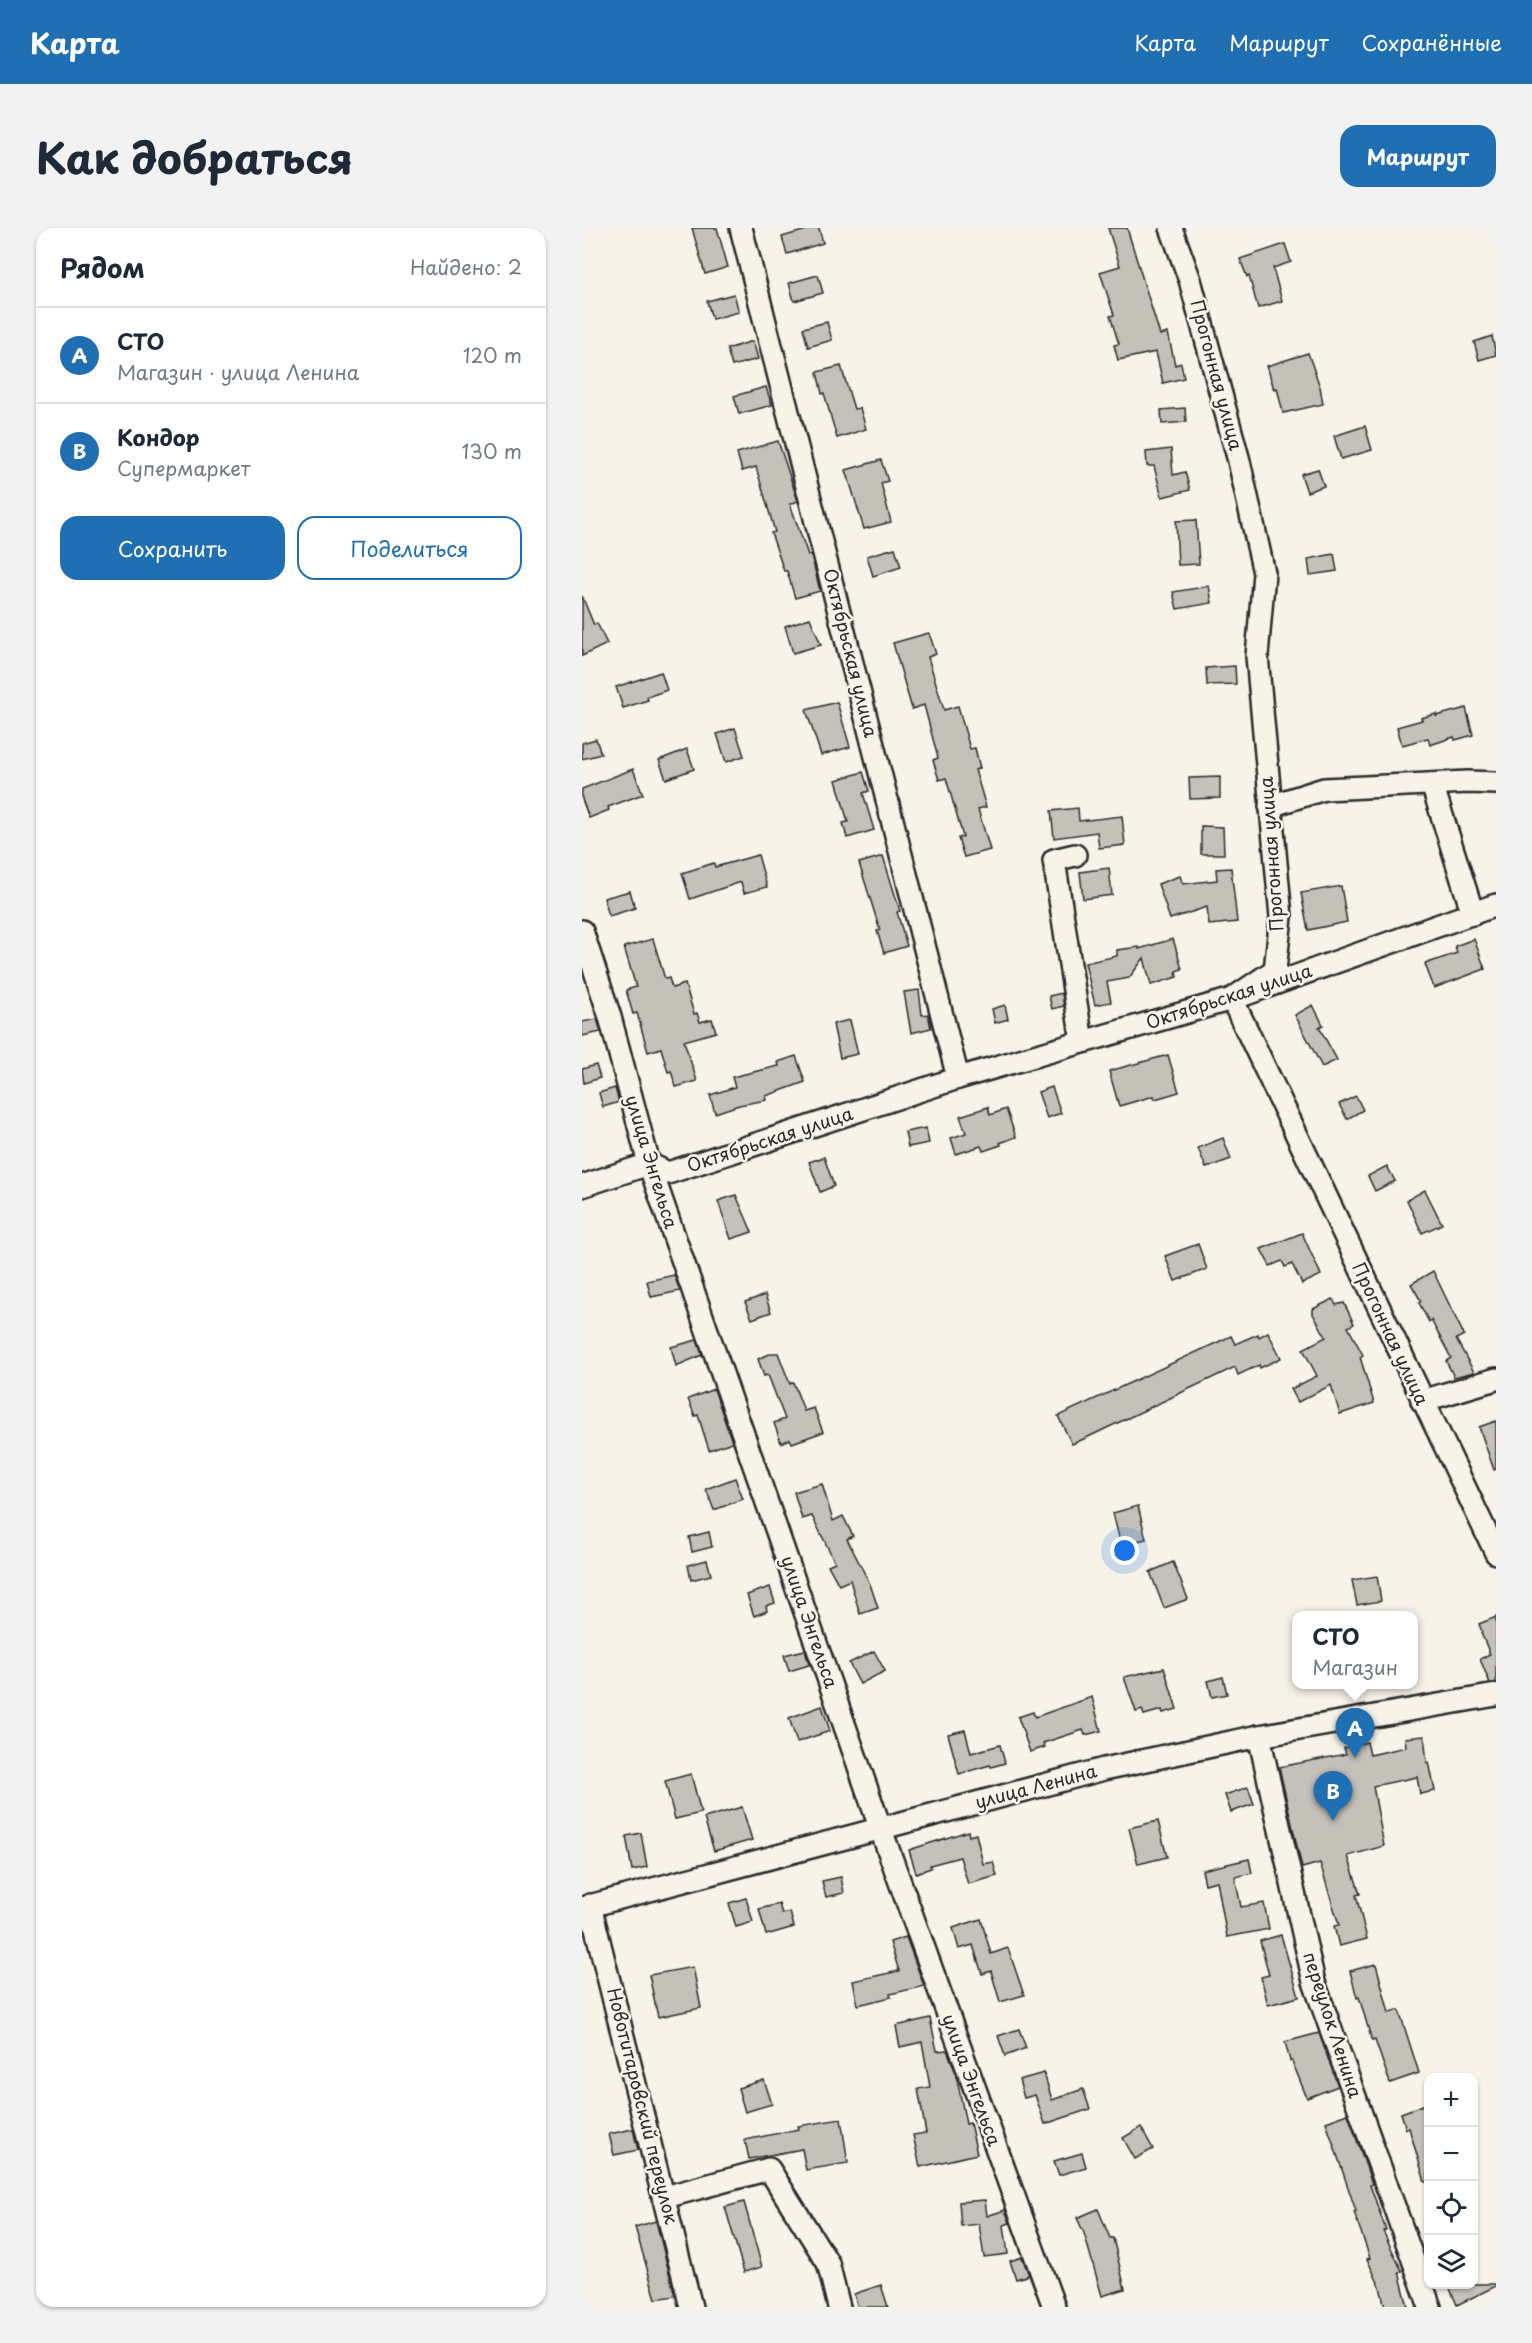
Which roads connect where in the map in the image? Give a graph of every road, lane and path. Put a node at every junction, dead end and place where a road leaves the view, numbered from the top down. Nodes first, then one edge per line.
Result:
1 (741, 228) edge
2 (1170, 228) edge
3 (1496, 783) edge
4 (1431, 784) junction
5 (1270, 806) junction
6 (1074, 855) dead end
7 (1496, 905) edge
8 (1473, 914) junction
9 (582, 930) edge
10 (1232, 999) junction
11 (1082, 1042) junction
12 (958, 1078) junction
13 (649, 1164) junction
14 (582, 1186) edge
15 (1496, 1379) edge
16 (1422, 1401) junction
17 (1496, 1553) edge
18 (1496, 1695) edge
19 (1258, 1736) junction
20 (880, 1827) junction
21 (586, 1907) edge
22 (665, 2197) junction
23 (691, 2307) edge
24 (839, 2307) edge
25 (1054, 2307) edge
26 (1430, 2307) edge

1 - 12 street, Октябрьская улица
2 - 5 street, Прогонная улица
3 - 4 street
4 - 5 street
4 - 8 street
5 - 10 street, Прогонная улица
6 - 11 street
7 - 8 street, Октябрьская улица
8 - 10 street, Октябрьская улица
9 - 13 street, улица Энгельса
10 - 11 street, Октябрьская улица
10 - 16 street, Прогонная улица
11 - 12 street, Октябрьская улица
12 - 13 street, Октябрьская улица
13 - 14 street
13 - 20 street, улица Энгельса
15 - 16 street
16 - 17 street, Прогонная улица
18 - 19 street, улица Ленина
19 - 20 street, улица Ленина
19 - 26 street, переулок Ленина
20 - 21 street, улица Ленина
20 - 25 street, улица Энгельса
21 - 22 street, Новотитаровский переулок
22 - 23 street, Новотитаровский переулок
22 - 24 street

